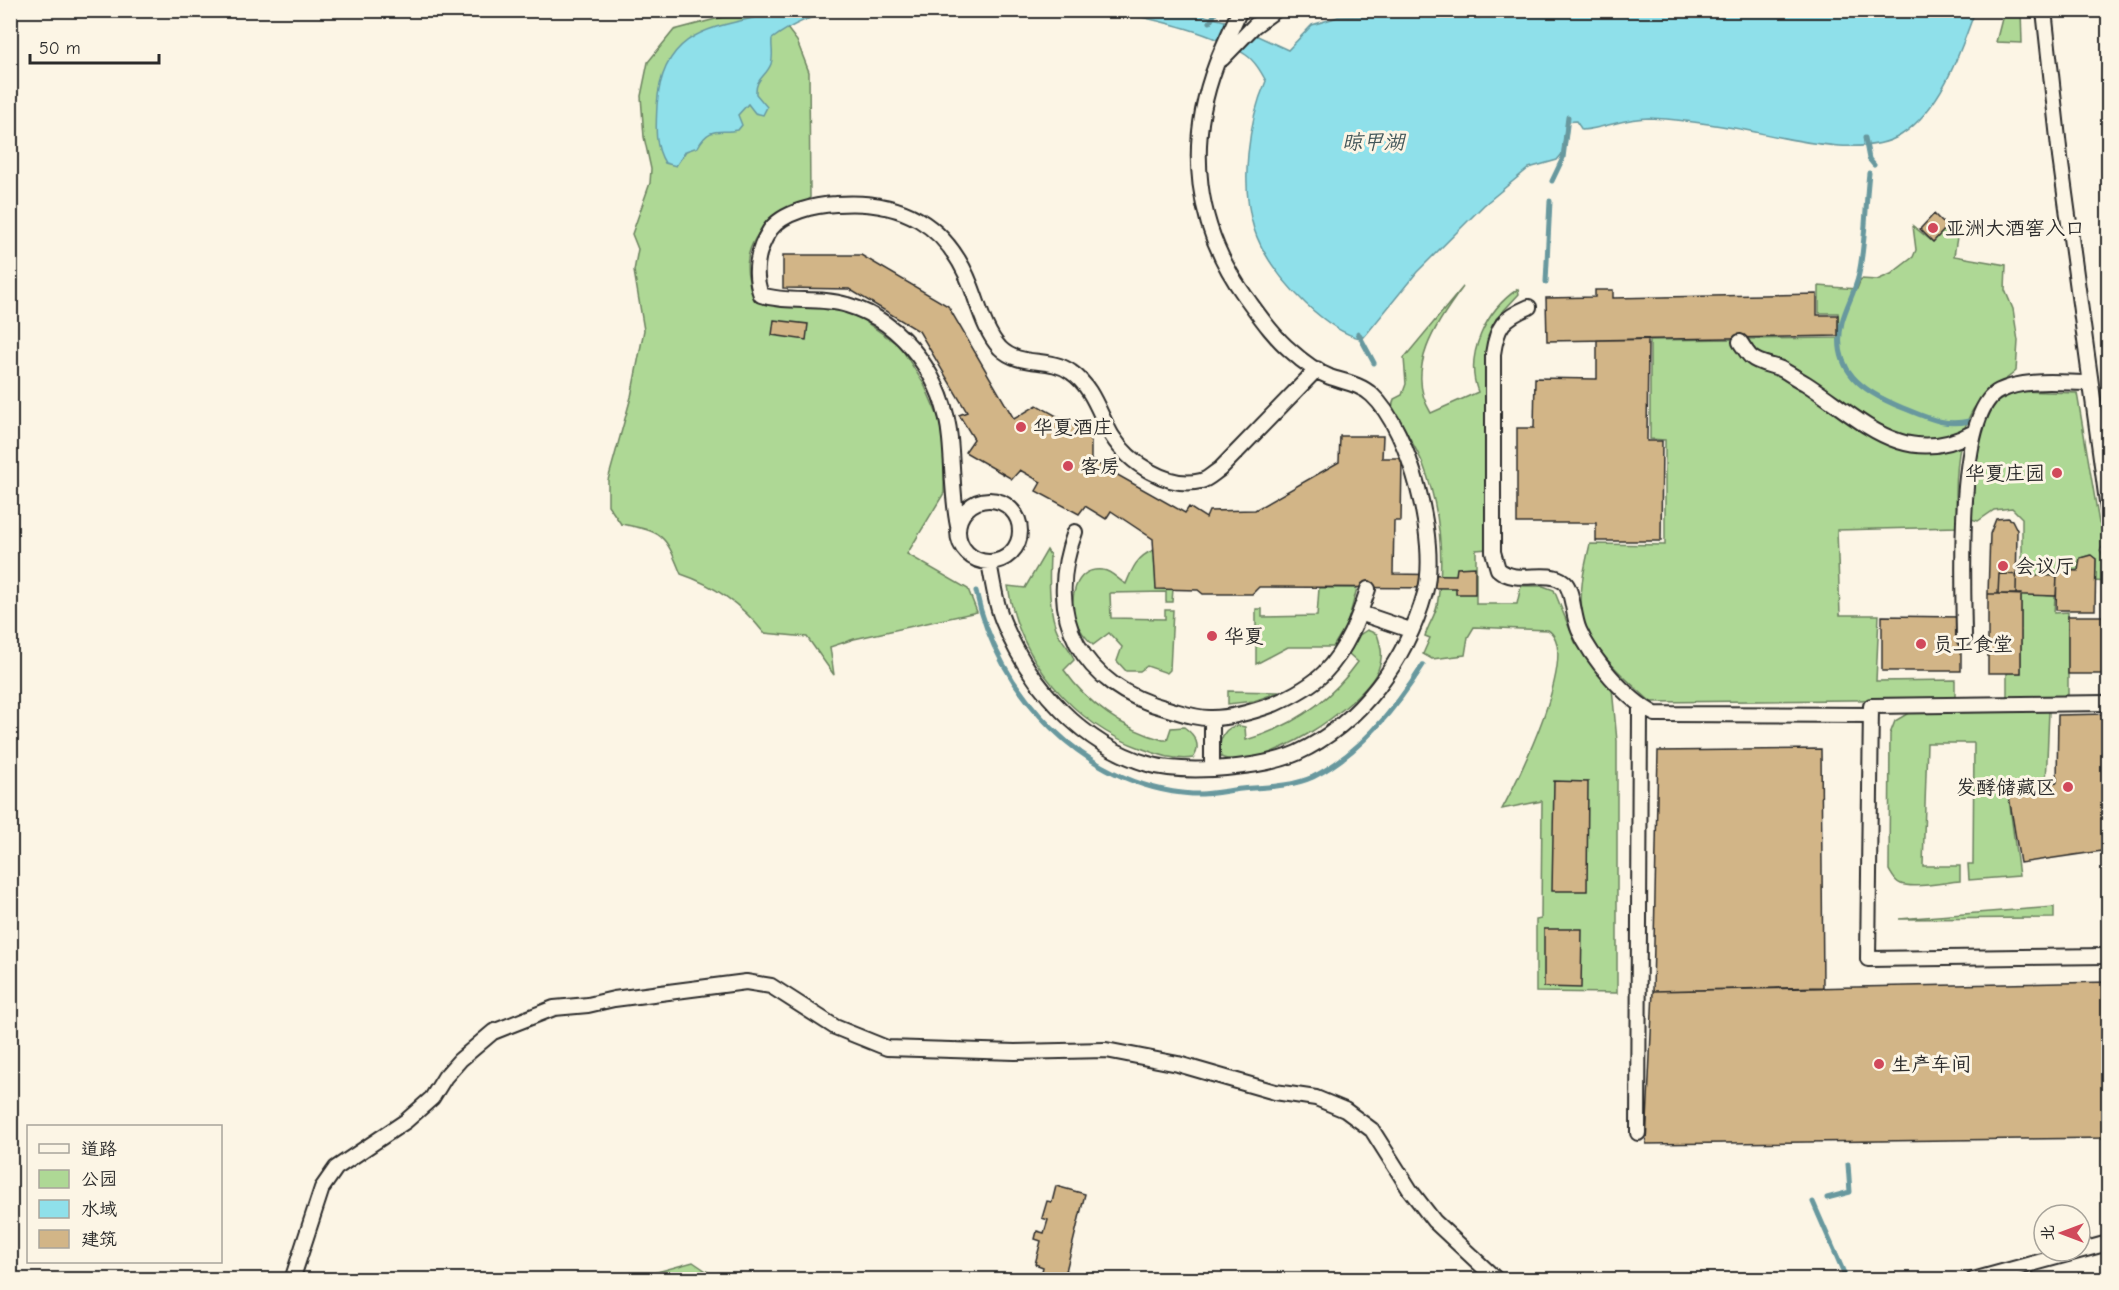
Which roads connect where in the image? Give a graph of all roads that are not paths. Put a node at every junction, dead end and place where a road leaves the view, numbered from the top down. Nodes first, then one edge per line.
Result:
1 (1240, 10) edge
2 (1276, 10) edge
3 (2043, 10) edge
4 (1215, 67) junction
5 (1529, 307) dead end
6 (1740, 342) dead end
7 (1317, 369) junction
8 (2090, 383) junction
9 (1974, 432) junction
10 (2109, 509) edge
11 (958, 526) junction
12 (1075, 532) dead end
13 (989, 562) junction
14 (1368, 589) dead end
15 (1360, 613) junction
16 (1410, 630) junction
17 (1964, 639) dead end
18 (2109, 703) edge
19 (1640, 707) junction
20 (1871, 715) junction
21 (1212, 718) junction
22 (1212, 769) junction
23 (2109, 956) edge
24 (1638, 1133) dead end
25 (2109, 1244) edge
26 (292, 1280) edge
27 (1497, 1280) edge
28 (1973, 1280) edge

1 - 4 street
2 - 4 street
3 - 8 street
4 - 7 street
5 - 19 street
6 - 9 street
7 - 11 street
7 - 16 street
8 - 9 street
8 - 10 street
9 - 17 street
11 - 13 street
11 - 13 street
12 - 21 street
13 - 22 street
14 - 15 street
15 - 16 street
15 - 21 street
16 - 22 street
18 - 20 street
19 - 20 street
19 - 24 street
20 - 23 street
21 - 22 street
25 - 28 street
26 - 27 street

